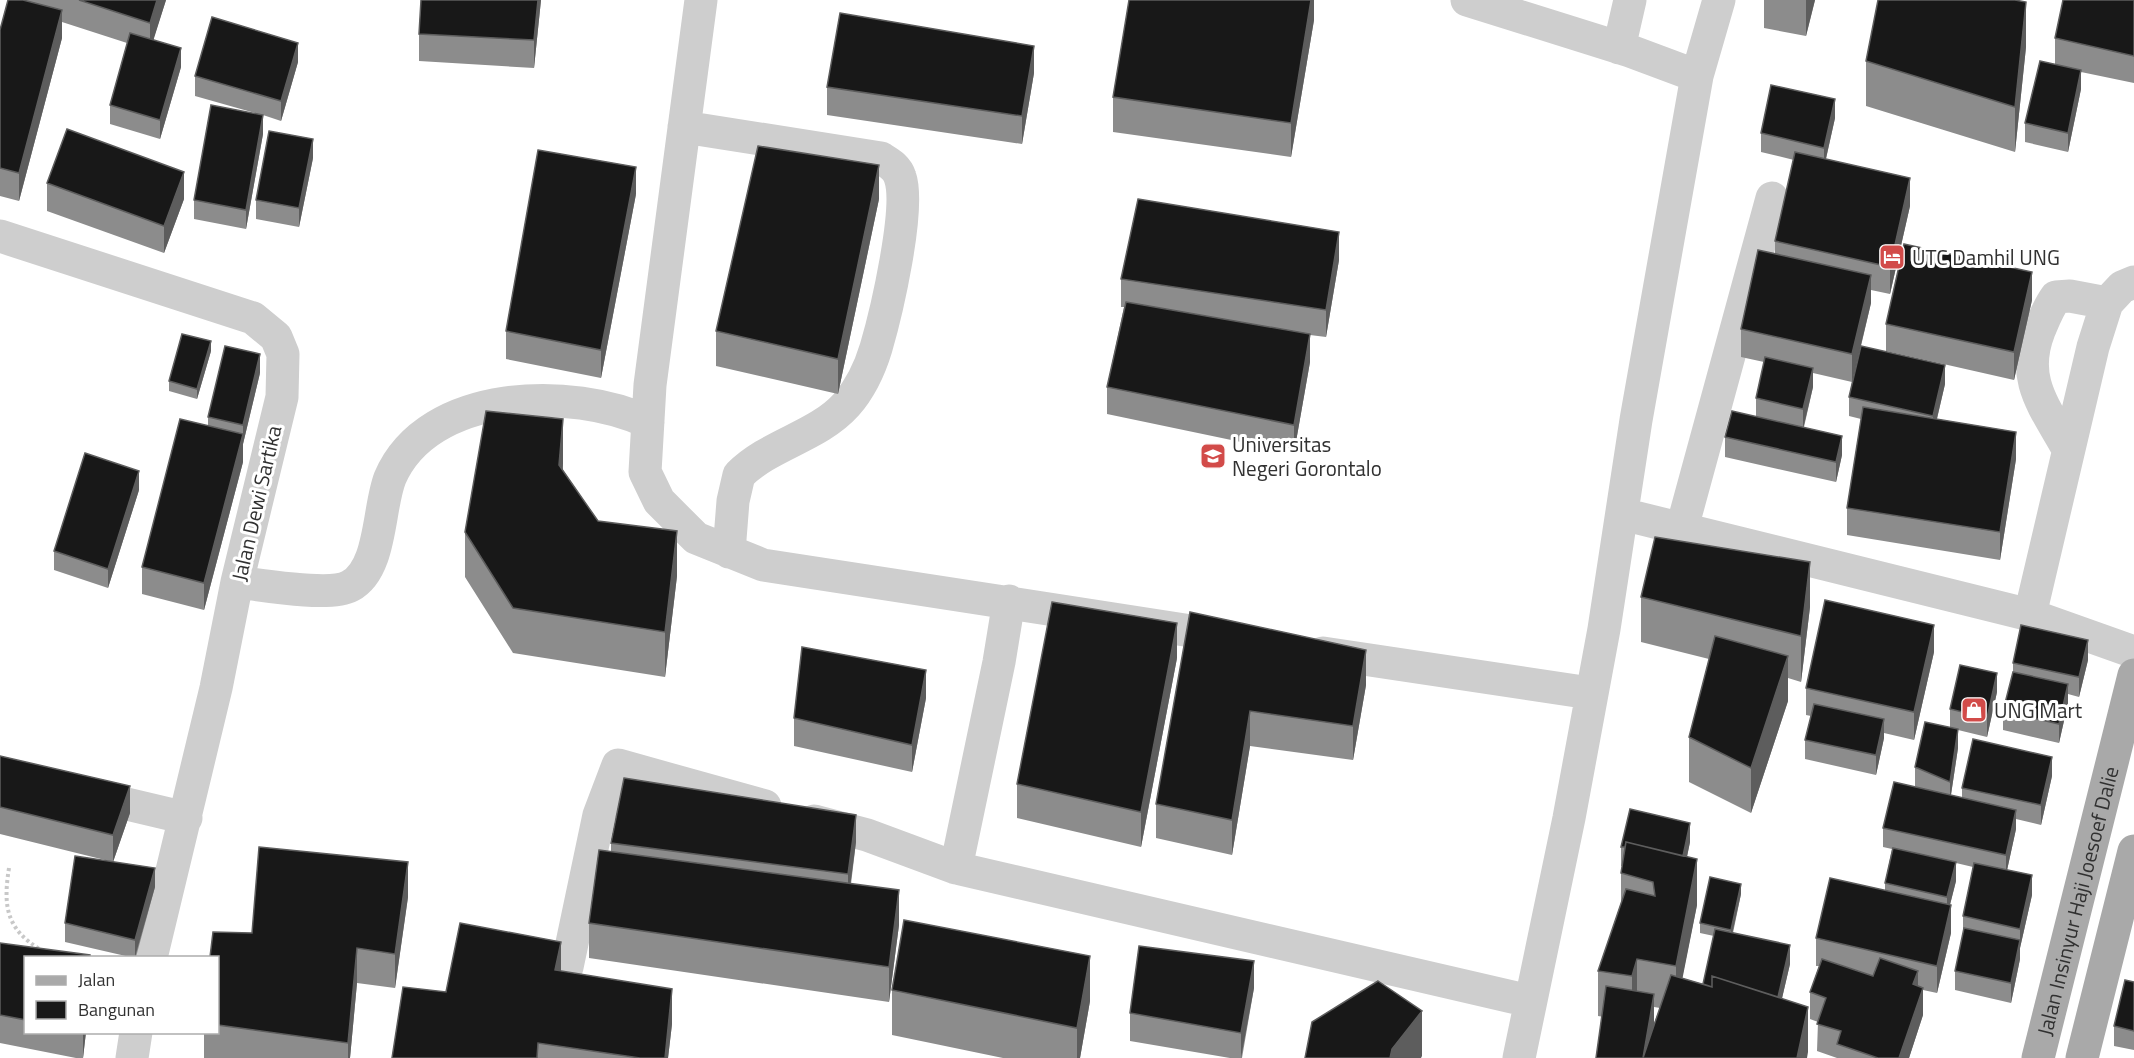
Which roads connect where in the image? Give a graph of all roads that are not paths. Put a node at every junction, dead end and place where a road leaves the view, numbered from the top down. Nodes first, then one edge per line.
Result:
1 (701, 0) edge
2 (1467, 0) edge
3 (1630, 0) edge
4 (1719, 0) edge
5 (1619, 48) junction
6 (1696, 76) junction
7 (684, 127) junction
8 (1772, 198) dead end
9 (0, 236) edge
10 (2134, 282) edge
11 (2107, 303) junction
12 (648, 422) junction
13 (2068, 449) junction
14 (1622, 513) junction
15 (1682, 528) junction
16 (729, 552) junction
17 (237, 582) junction
18 (1009, 601) junction
19 (2030, 615) junction
20 (1263, 643) edge
21 (1297, 649) edge
22 (2134, 652) edge
23 (2134, 675) edge
24 (1590, 693) junction
25 (0, 774) edge
26 (186, 818) junction
27 (2134, 851) edge
28 (956, 868) junction
29 (151, 956) edge
30 (567, 967) dead end
31 (1529, 1001) junction
32 (136, 1034) edge
33 (132, 1058) edge
34 (1519, 1058) edge
35 (2038, 1058) edge
36 (2082, 1058) edge

1 - 7 street
2 - 5 street
3 - 5 street
4 - 6 street
5 - 6 street
6 - 14 street
7 - 12 street
7 - 16 street
8 - 15 street
9 - 17 street, Jalan Dewi Sartika
10 - 11 street
11 - 13 street
11 - 13 street
12 - 16 street
12 - 17 street
13 - 19 street
14 - 15 street
14 - 24 street
15 - 19 street
16 - 18 street
17 - 26 street, Jalan Dewi Sartika
18 - 20 street
18 - 28 street
19 - 22 street
21 - 24 street
23 - 35 main road, Jalan Insinyur Haji Joesoef Dalie
24 - 31 street
25 - 26 street
26 - 29 street, Jalan Dewi Sartika
27 - 36 main road, Jalan Insinyur Haji Joesoef Dalie
28 - 30 street
28 - 31 street
31 - 34 street
32 - 33 street

